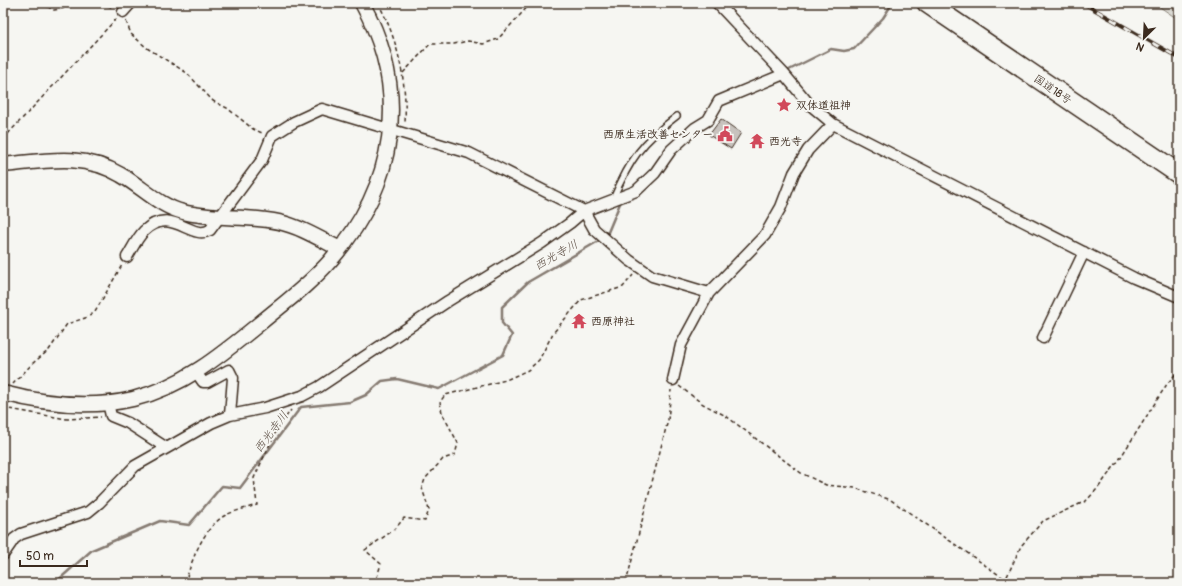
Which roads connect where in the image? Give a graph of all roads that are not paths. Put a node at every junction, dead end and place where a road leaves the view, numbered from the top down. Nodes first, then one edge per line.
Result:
1 (131, 3) edge
2 (362, 3) edge
3 (717, 3) edge
4 (927, 3) edge
5 (123, 12) road end
6 (784, 74) junction
7 (677, 116) dead end
8 (833, 124) junction
9 (390, 129) junction
10 (3, 165) edge
11 (1179, 174) edge
12 (612, 200) junction
13 (584, 211) junction
14 (218, 217) junction
15 (340, 249) junction
16 (1084, 252) junction
17 (127, 257) road end
18 (708, 293) junction
19 (1179, 297) edge
20 (1043, 338) dead end
21 (196, 372) junction
22 (673, 380) road end
23 (4, 393) edge
24 (109, 410) junction
25 (230, 415) junction
26 (165, 448) junction
27 (3, 555) edge

1 - 5 street
2 - 9 street
3 - 6 street
4 - 11 highway, 国道18号
6 - 8 street
6 - 12 street
7 - 12 lane
8 - 16 street
8 - 18 street
9 - 13 street
9 - 14 street
9 - 15 street
10 - 14 street
12 - 13 street
13 - 18 street
13 - 25 street
14 - 15 street
14 - 17 street
15 - 21 street
16 - 19 street
16 - 20 street
18 - 22 street
21 - 24 street
21 - 25 street
23 - 24 street
24 - 26 street
25 - 26 street
26 - 27 street

